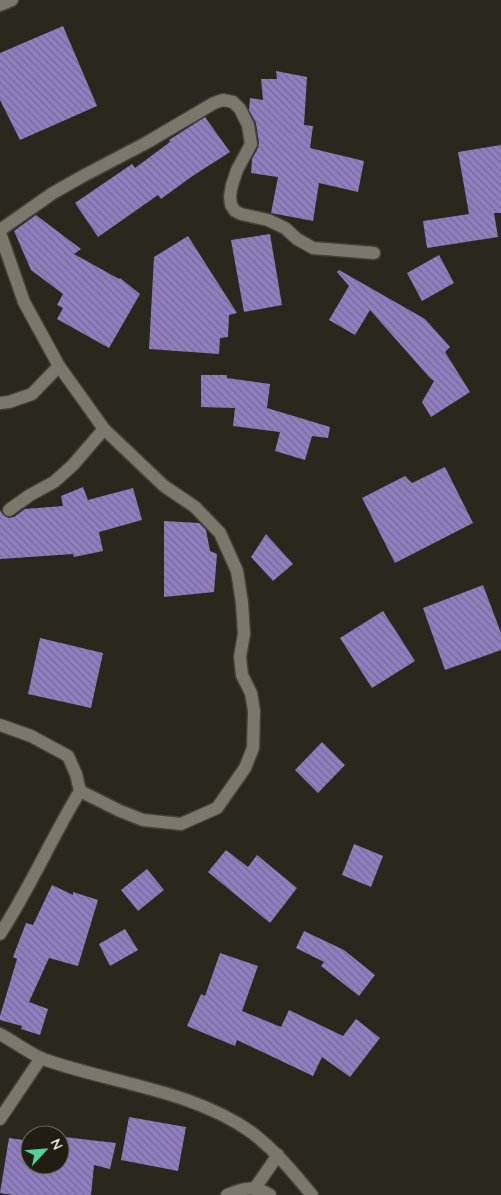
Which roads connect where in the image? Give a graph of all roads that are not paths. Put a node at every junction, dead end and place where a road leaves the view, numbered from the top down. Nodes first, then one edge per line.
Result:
1 (12, 0) edge
2 (0, 5) edge
3 (0, 232) edge
4 (374, 253) dead end
5 (59, 366) junction
6 (0, 403) edge
7 (104, 429) junction
8 (8, 510) dead end
9 (0, 725) edge
10 (80, 791) junction
11 (0, 934) edge
12 (0, 1034) edge
13 (41, 1058) junction
14 (0, 1119) edge
15 (278, 1156) junction
16 (255, 1188) junction
17 (227, 1195) edge
18 (270, 1195) edge
19 (312, 1195) edge

1 - 2 street
3 - 4 street
3 - 5 street
5 - 6 street
5 - 7 street
7 - 8 street
7 - 10 street
9 - 10 street
10 - 11 street
12 - 13 street
13 - 14 street
13 - 15 street
15 - 16 street
15 - 19 street
16 - 17 street
16 - 18 street

